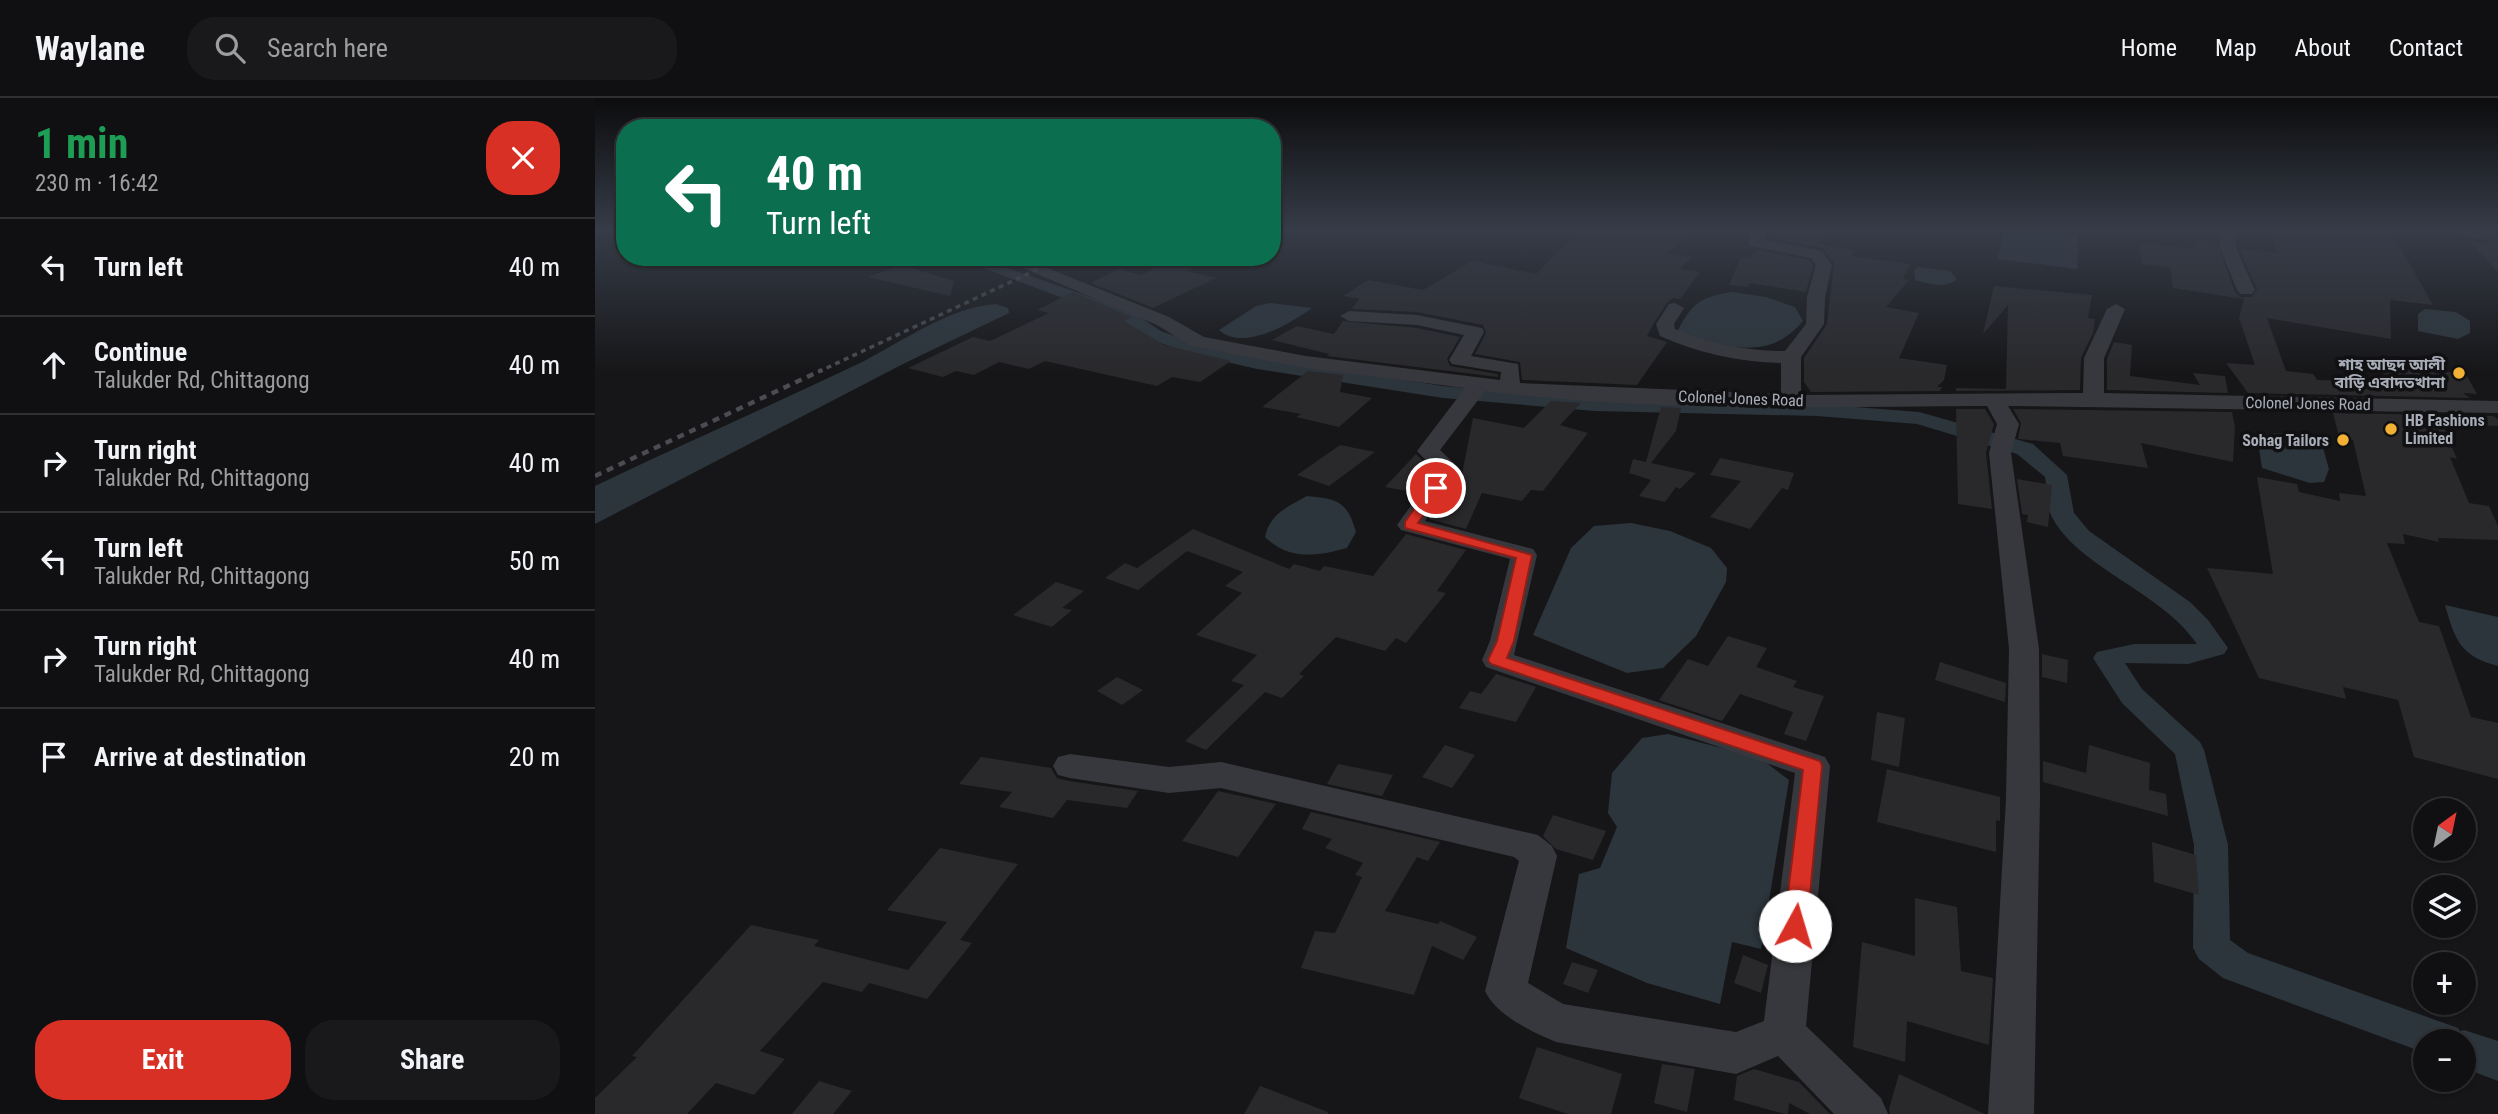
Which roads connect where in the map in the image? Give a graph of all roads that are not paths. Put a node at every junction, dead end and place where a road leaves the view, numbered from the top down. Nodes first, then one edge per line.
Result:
1 (1058, 278) edge
2 (1821, 278) edge
3 (2241, 278) edge
4 (2246, 290) dead end
5 (1126, 306) junction
6 (1675, 308) dead end
7 (2116, 309) dead end
8 (1103, 315) dead end
9 (1349, 316) dead end
10 (1791, 357) junction
11 (1478, 386) junction
12 (1510, 388) junction
13 (1994, 399) junction
14 (2093, 399) junction
15 (1791, 401) junction
16 (2498, 407) edge
17 (1070, 766) dead end
18 (1784, 1033) junction
19 (1865, 1114) edge
20 (2011, 1114) edge

1 - 5 street, Colonel Jones Road
2 - 10 street
3 - 4 street
5 - 8 street
5 - 11 street, Colonel Jones Road
6 - 10 street
7 - 14 street
9 - 12 street
10 - 15 street
11 - 12 street, Colonel Jones Road
11 - 18 street
12 - 15 street, Colonel Jones Road
13 - 14 street, Colonel Jones Road
13 - 15 street, Colonel Jones Road
13 - 20 street
14 - 16 street, Colonel Jones Road
17 - 18 street
18 - 19 street

